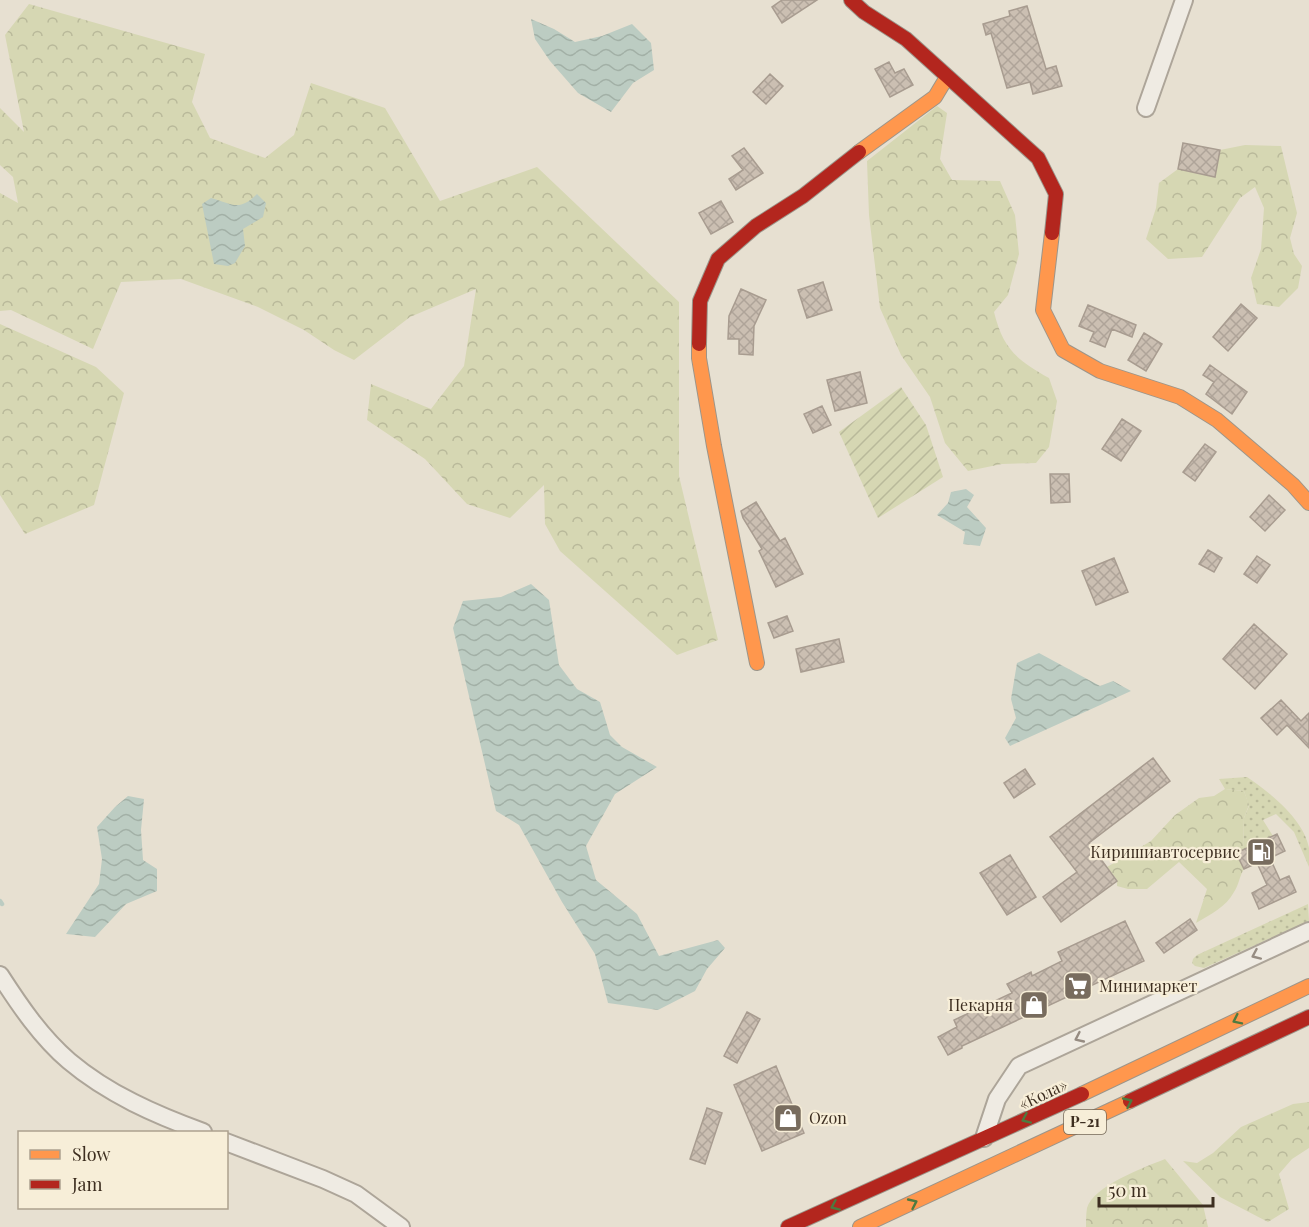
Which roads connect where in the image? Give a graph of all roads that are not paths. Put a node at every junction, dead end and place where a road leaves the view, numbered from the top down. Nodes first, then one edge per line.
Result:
1 (851, 0) edge
2 (1184, 0) edge
3 (947, 77) junction
4 (1146, 108) dead end
5 (1309, 503) edge
6 (757, 663) dead end
7 (1309, 931) edge
8 (0, 975) edge
9 (1309, 986) edge
10 (1309, 1017) edge
11 (200, 1131) edge
12 (984, 1138) junction
13 (228, 1143) edge
14 (917, 1216) dead end
15 (401, 1227) edge
16 (788, 1227) edge
17 (860, 1227) edge
18 (887, 1227) edge

1 - 3 main road
2 - 4 street
3 - 5 main road
3 - 6 main road
7 -> 12 street
8 - 11 street
9 -> 12 main road, «Кола» / Р-21
17 -> 10 main road, Р-21
12 -> 16 main road, «Кола» / Р-21
13 - 15 street
14 - 18 main road

